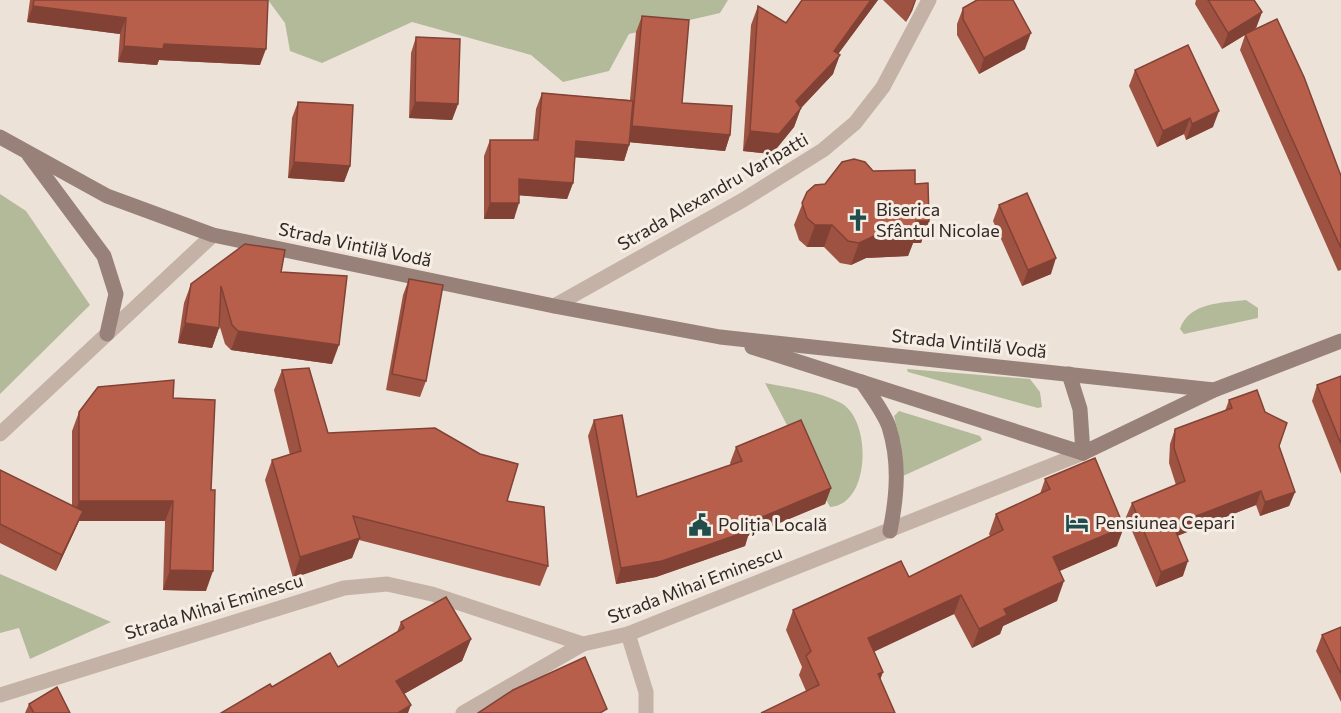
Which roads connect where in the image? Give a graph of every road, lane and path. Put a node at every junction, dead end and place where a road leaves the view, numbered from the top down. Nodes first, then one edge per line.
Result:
1 (929, 0) edge
2 (0, 136) edge
3 (28, 153) junction
4 (213, 235) junction
5 (554, 306) junction
6 (107, 334) junction
7 (720, 337) junction
8 (1341, 341) edge
9 (1069, 374) junction
10 (862, 382) junction
11 (1214, 390) junction
12 (0, 434) edge
13 (1083, 453) junction
14 (890, 531) junction
15 (628, 634) junction
16 (583, 644) junction
17 (0, 695) edge
18 (463, 713) edge
19 (646, 713) edge

1 - 5 street, Strada Alexandru Varipatti
2 - 3 main road, Strada Vintilă Vodă
3 - 4 main road, Strada Vintilă Vodă
3 - 6 main road
4 - 5 main road, Strada Vintilă Vodă
4 - 6 street
5 - 7 main road, Strada Vintilă Vodă
6 - 12 street
7 - 9 main road, Strada Vintilă Vodă
7 - 10 main road, Strada Vintilă Vodă
8 - 11 main road
9 - 11 main road, Strada Vintilă Vodă
9 - 13 main road
10 - 13 main road, Strada Vintilă Vodă
10 - 14 main road
11 - 13 main road
13 - 14 street, Strada Mihai Eminescu
14 - 15 street, Strada Mihai Eminescu
15 - 16 street, Strada Mihai Eminescu
15 - 19 street
16 - 17 street, Strada Mihai Eminescu
16 - 18 street

